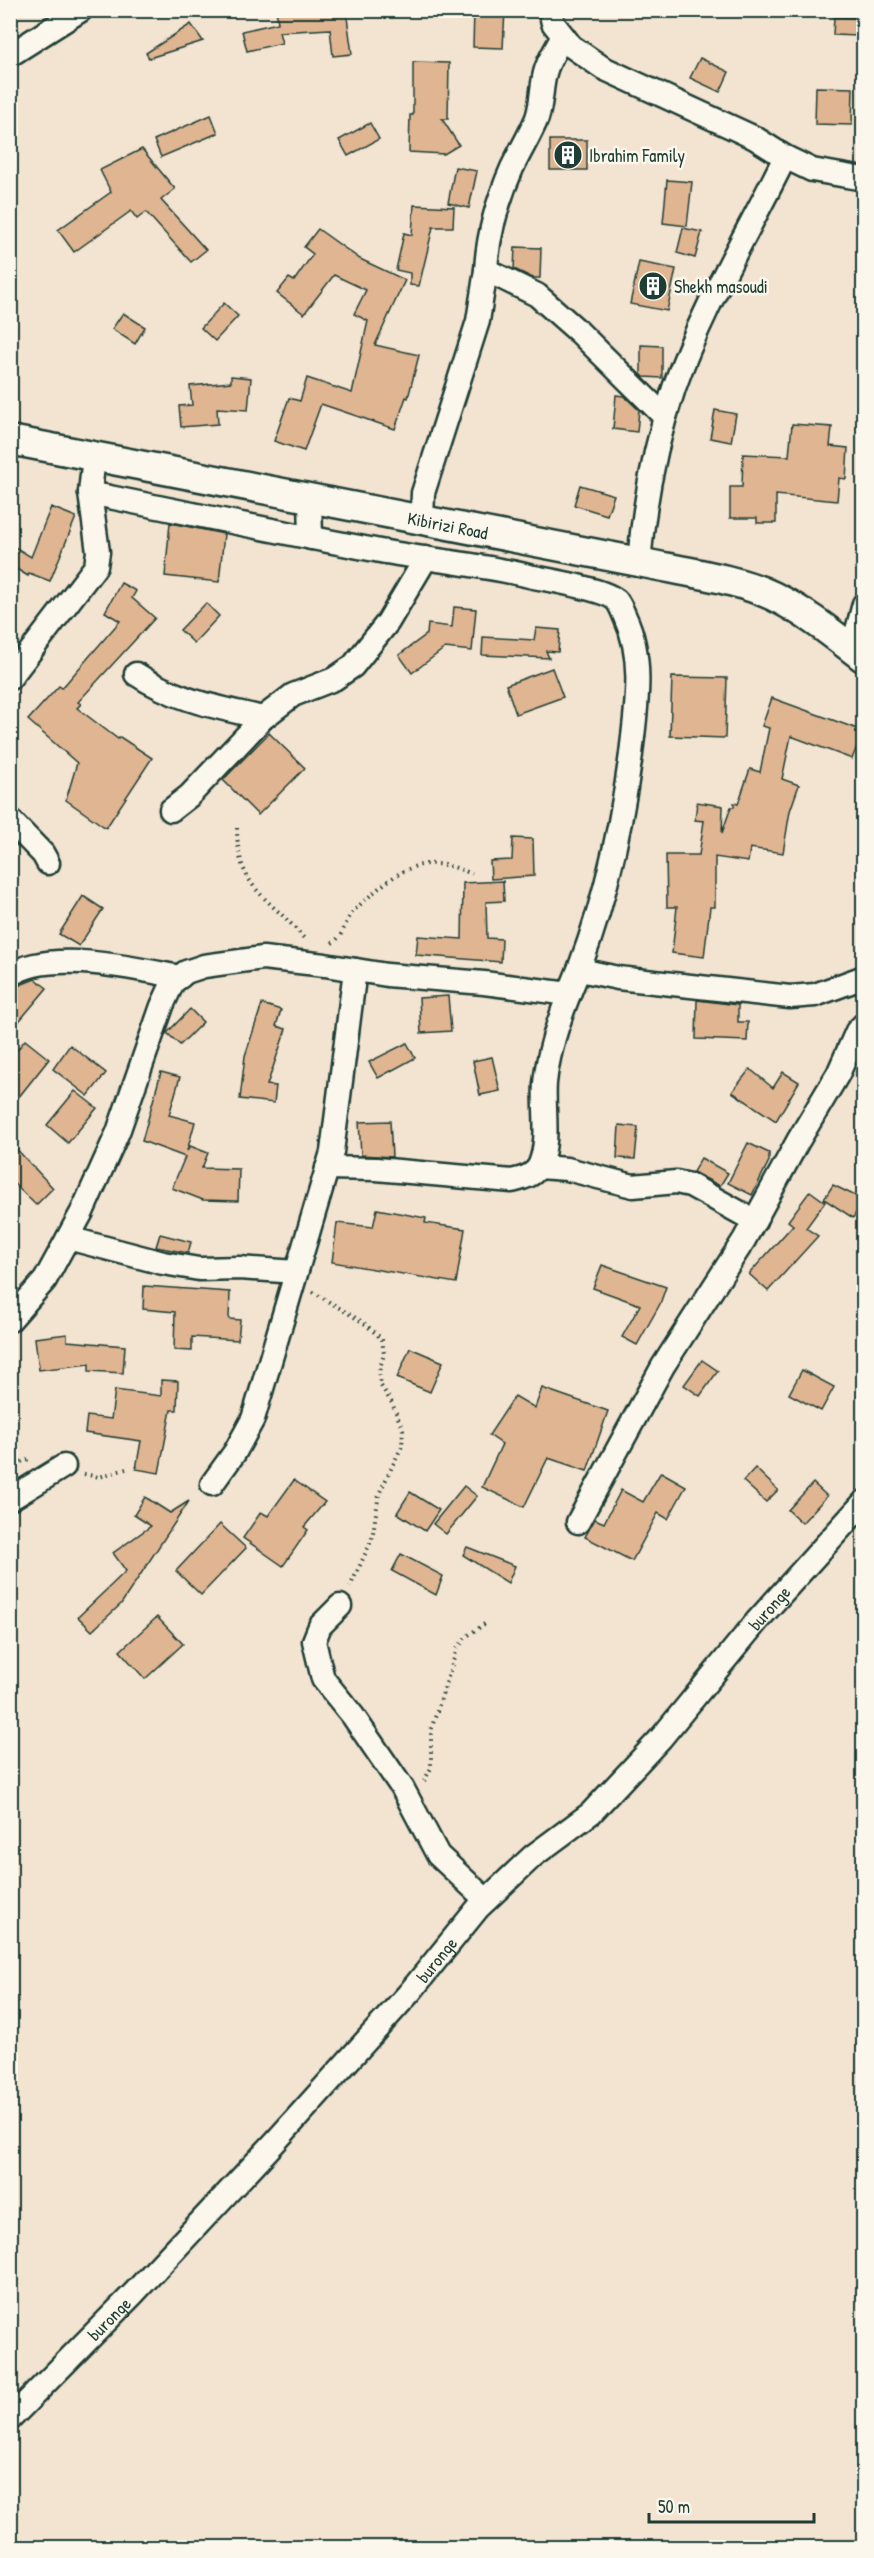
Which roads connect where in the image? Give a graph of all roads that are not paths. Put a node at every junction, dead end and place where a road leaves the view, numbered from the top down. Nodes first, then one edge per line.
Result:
1 (550, 10) edge
2 (72, 13) edge
3 (563, 36) junction
4 (10, 56) edge
5 (785, 158) junction
6 (864, 179) edge
7 (486, 270) junction
8 (665, 417) junction
9 (10, 440) edge
10 (94, 456) junction
11 (90, 493) junction
12 (310, 498) junction
13 (422, 520) junction
14 (311, 538) junction
15 (426, 558) junction
16 (639, 562) junction
17 (864, 604) edge
18 (858, 653) edge
19 (136, 674) dead end
20 (10, 678) edge
21 (263, 718) junction
22 (171, 810) dead end
23 (10, 820) edge
24 (48, 863) dead end
25 (355, 970) junction
26 (580, 970) junction
27 (10, 975) edge
28 (180, 976) junction
29 (864, 976) edge
30 (569, 994) junction
31 (864, 1024) edge
32 (539, 1167) junction
33 (327, 1168) junction
34 (755, 1221) junction
35 (68, 1238) junction
36 (295, 1277) junction
37 (10, 1320) edge
38 (64, 1466) dead end
39 (212, 1484) dead end
40 (10, 1499) edge
41 (864, 1502) edge
42 (578, 1522) dead end
43 (340, 1606) road end
44 (486, 1900) junction
45 (10, 2419) edge

1 - 3 street
2 - 4 street
3 - 5 street
3 - 7 street
5 - 6 street
5 - 8 street
7 - 8 street
7 - 13 street
8 - 16 street
9 - 10 street, Kibirizi Road
10 - 11 street
10 - 12 street, Kibirizi Road
11 - 14 street
11 - 20 street
12 - 13 street, Kibirizi Road
12 - 14 street
13 - 16 street, Kibirizi Road
14 - 15 street
15 - 21 street
15 - 26 street
16 - 18 street, Kibirizi Road
17 - 18 street
19 - 21 street
21 - 22 street
23 - 24 street
25 - 28 street
25 - 30 street
25 - 33 street
26 - 29 street
26 - 30 street
27 - 28 street
28 - 35 street
30 - 32 street
31 - 34 street
32 - 33 street
32 - 34 street
33 - 36 street
34 - 42 street
35 - 36 street
35 - 37 street
36 - 39 street
38 - 40 street
41 - 44 street, buronge
43 - 44 street
44 - 45 street, buronge

